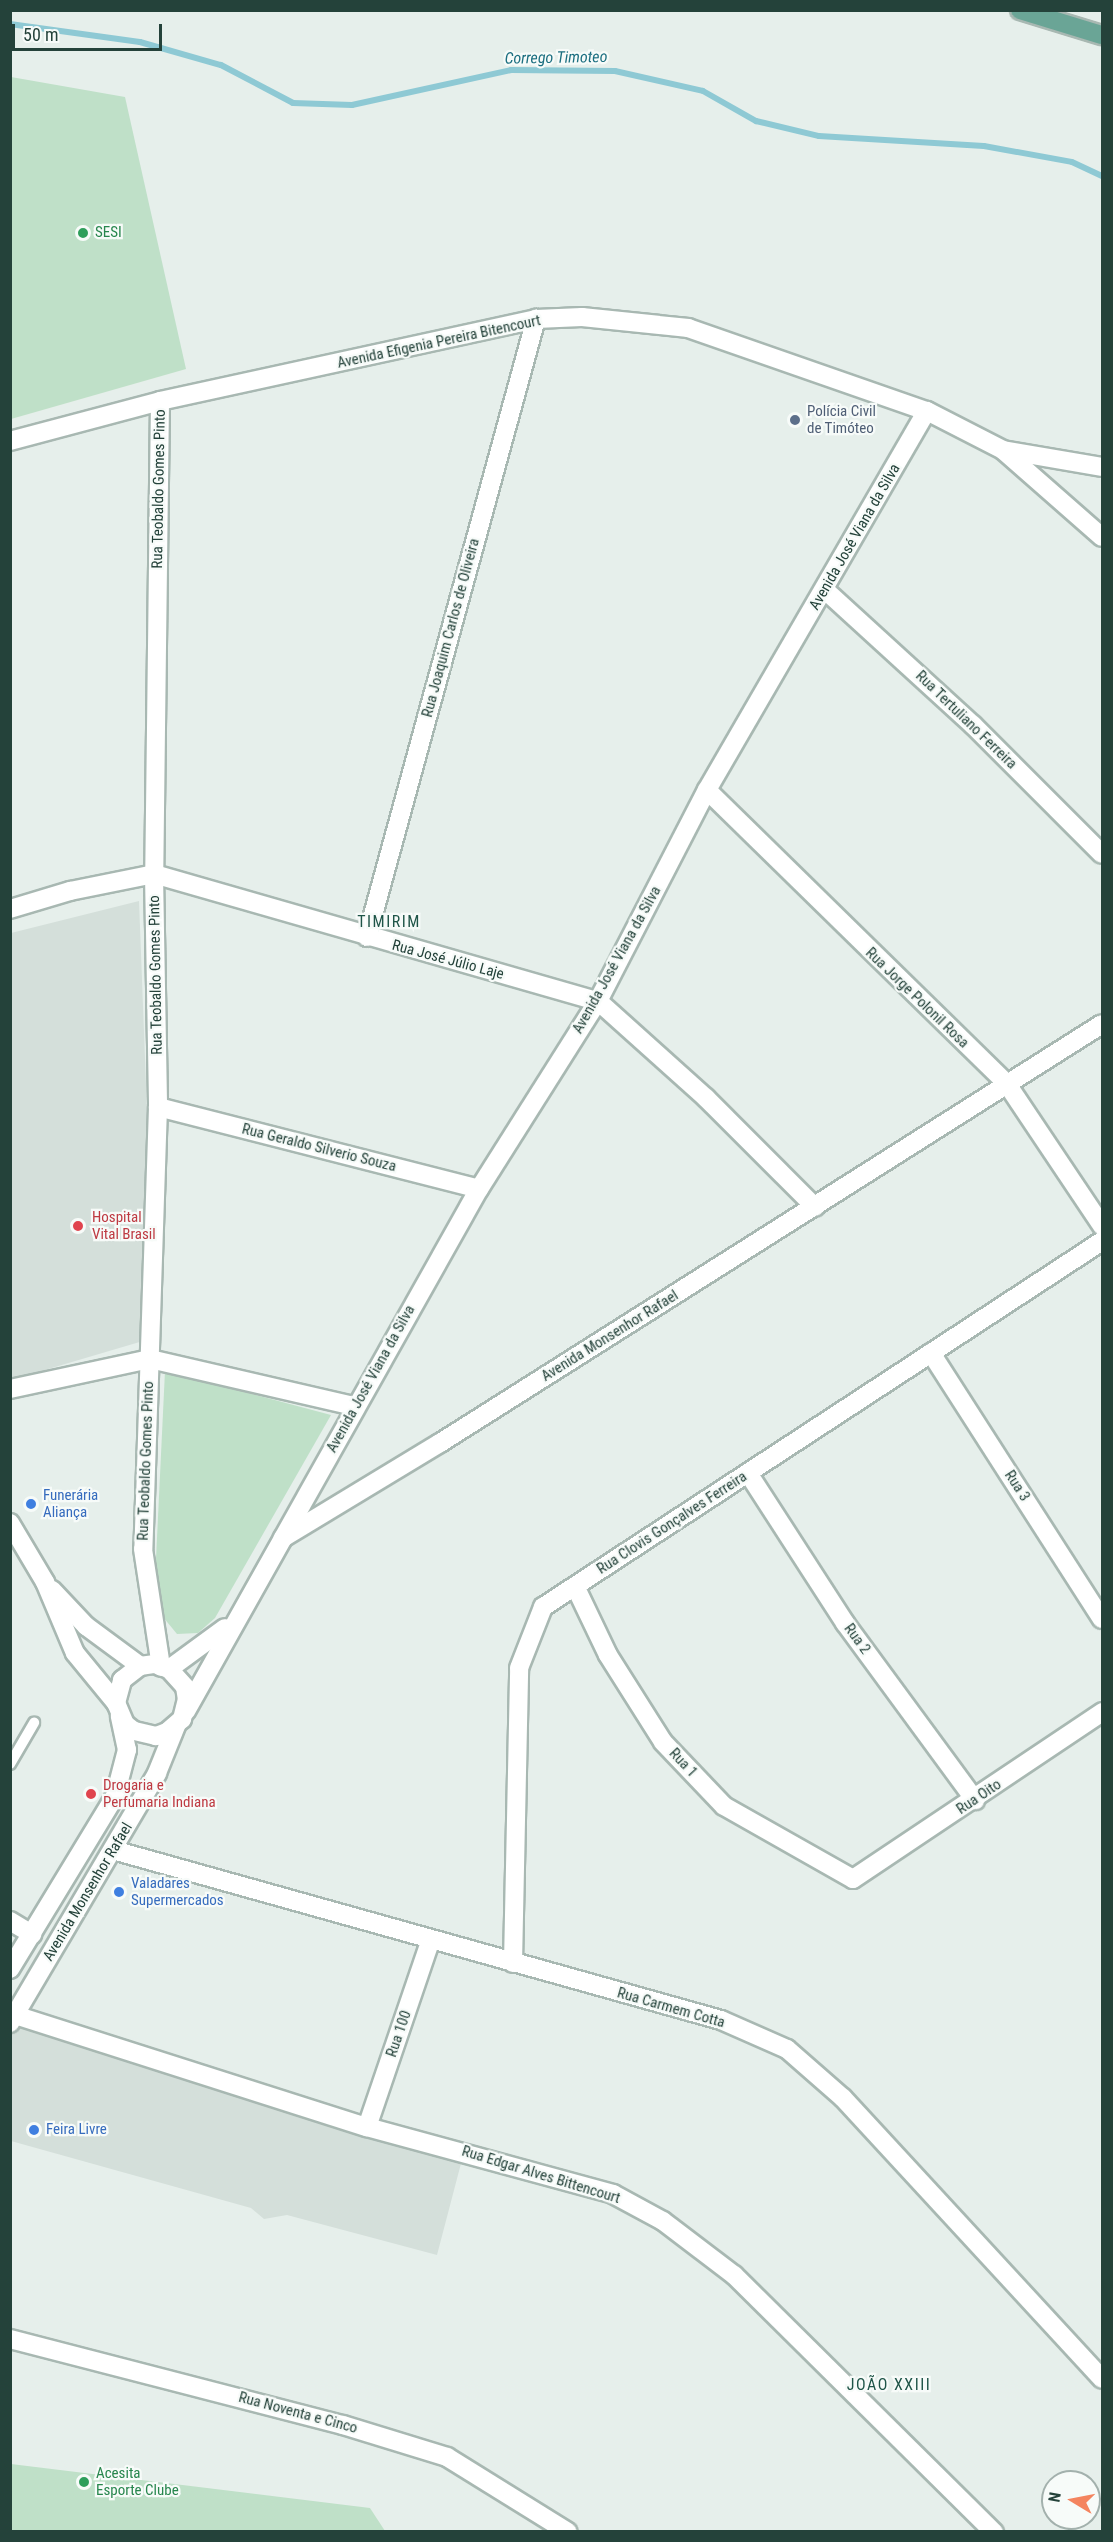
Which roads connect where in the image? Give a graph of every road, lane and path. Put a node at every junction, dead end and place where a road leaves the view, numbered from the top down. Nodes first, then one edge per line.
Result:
1 (1020, 10) edge
2 (1102, 35) edge
3 (536, 319) junction
4 (160, 401) junction
5 (927, 411) junction
6 (10, 441) edge
7 (1003, 450) junction
8 (1102, 467) edge
9 (1102, 537) edge
10 (825, 590) junction
11 (707, 790) junction
12 (1102, 854) edge
13 (154, 874) junction
14 (10, 909) edge
15 (367, 937) junction
16 (598, 1001) junction
17 (1102, 1024) edge
18 (1007, 1084) junction
19 (158, 1107) junction
20 (479, 1189) junction
21 (815, 1207) junction
22 (1102, 1226) edge
23 (1102, 1240) edge
24 (931, 1353) junction
25 (150, 1359) junction
26 (10, 1389) edge
27 (354, 1406) junction
28 (748, 1473) junction
29 (10, 1523) edge
30 (283, 1538) junction
31 (45, 1582) junction
32 (575, 1586) junction
33 (1102, 1619) edge
34 (234, 1621) junction
35 (140, 1666) junction
36 (165, 1668) junction
37 (118, 1709) junction
38 (1102, 1712) edge
39 (181, 1718) junction
40 (34, 1723) dead end
41 (10, 1764) edge
42 (975, 1800) junction
43 (114, 1850) junction
44 (853, 1879) joint
45 (10, 1921) edge
46 (32, 1934) junction
47 (430, 1942) junction
48 (513, 1963) junction
49 (10, 1969) edge
50 (13, 2019) edge
51 (367, 2127) junction
52 (10, 2339) edge
53 (1102, 2379) edge
54 (568, 2532) edge
55 (994, 2532) edge

1 - 2 main road
3 - 4 street, Avenida Efigenia Pereira Bitencourt
3 - 5 street, Avenida Efigenia Pereira Bitencourt
3 - 15 street, Rua Joaquim Carlos de Oliveira
4 - 6 street, Avenida Efigenia Pereira Bitencourt
4 - 13 street, Rua Teobaldo Gomes Pinto
5 - 7 street, Avenida Efigenia Pereira Bitencourt
5 - 10 street, Avenida José Viana da Silva
7 - 8 street, Avenida Efigenia Pereira Bitencourt
7 - 9 street
10 - 11 street, Avenida José Viana da Silva
10 - 12 street, Rua Tertuliano Ferreira
11 - 16 street, Avenida José Viana da Silva
11 - 18 street, Rua Jorge Polonil Rosa
13 - 14 street, Rua José Júlio Laje
13 - 15 street, Rua José Júlio Laje
13 - 19 street, Rua Teobaldo Gomes Pinto
15 - 16 street, Rua José Júlio Laje
16 - 20 street, Avenida José Viana da Silva
16 - 21 street, Rua José Júlio Laje
17 - 18 street, Avenida Monsenhor Rafael
18 - 21 street, Avenida Monsenhor Rafael
18 - 22 street, Rua Jorge Polonil Rosa
19 - 20 street, Rua Geraldo Silverio Souza
19 - 25 street, Rua Teobaldo Gomes Pinto
20 - 27 street, Avenida José Viana da Silva
21 - 30 street, Avenida Monsenhor Rafael
23 - 24 street, Rua Clovis Gonçalves Ferreira
24 - 28 street, Rua Clovis Gonçalves Ferreira
24 - 33 street, Rua 3
25 - 26 street
25 - 27 street
25 - 36 street, Rua Teobaldo Gomes Pinto
27 - 30 street, Avenida José Viana da Silva
28 - 32 street, Rua Clovis Gonçalves Ferreira
28 - 42 street, Rua 2
29 - 31 street
30 - 34 street, Avenida Monsenhor Rafael
31 - 35 street
31 - 37 street
32 - 44 street, Rua 1
32 - 48 street, Rua Clovis Gonçalves Ferreira
34 - 36 street
34 - 39 street, Avenida Monsenhor Rafael
35 - 36 street
35 - 37 street
36 - 39 street
37 - 39 street
37 - 46 street, Avenida Monsenhor Rafael
38 - 42 street, Rua Oito
39 - 43 street, Avenida Monsenhor Rafael
40 - 41 lane
42 - 44 street, Rua Oito
43 - 47 street, Rua Carmem Cotta
43 - 50 street, Avenida Monsenhor Rafael
45 - 46 street
46 - 49 street, Avenida Monsenhor Rafael
47 - 48 street, Rua Carmem Cotta
47 - 51 street, Rua 100
48 - 53 street, Rua Carmem Cotta
50 - 51 street, Rua Edgar Alves Bittencourt
51 - 55 street, Rua Edgar Alves Bittencourt
52 - 54 street, Rua Noventa e Cinco

